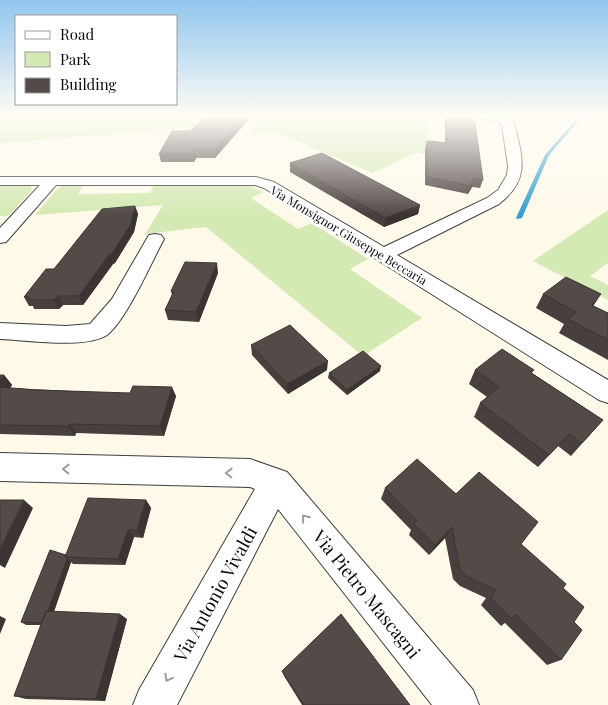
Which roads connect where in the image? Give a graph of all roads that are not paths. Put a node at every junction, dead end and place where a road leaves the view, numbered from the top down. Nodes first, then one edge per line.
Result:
1 (514, 149) edge
2 (53, 180) junction
3 (0, 181) edge
4 (0, 238) edge
5 (155, 239) dead end
6 (383, 255) junction
7 (0, 331) edge
8 (608, 393) edge
9 (0, 467) edge
10 (276, 482) junction
11 (154, 705) edge
12 (458, 705) edge

1 - 6 street
2 - 3 street, Via Monsignor Giuseppe Beccaria
2 - 4 street
2 - 6 street, Via Monsignor Giuseppe Beccaria
5 - 7 street
6 - 8 street, Via Monsignor Giuseppe Beccaria
10 -> 9 street
10 -> 11 street, Via Antonio Vivaldi
12 -> 10 street, Via Pietro Mascagni

